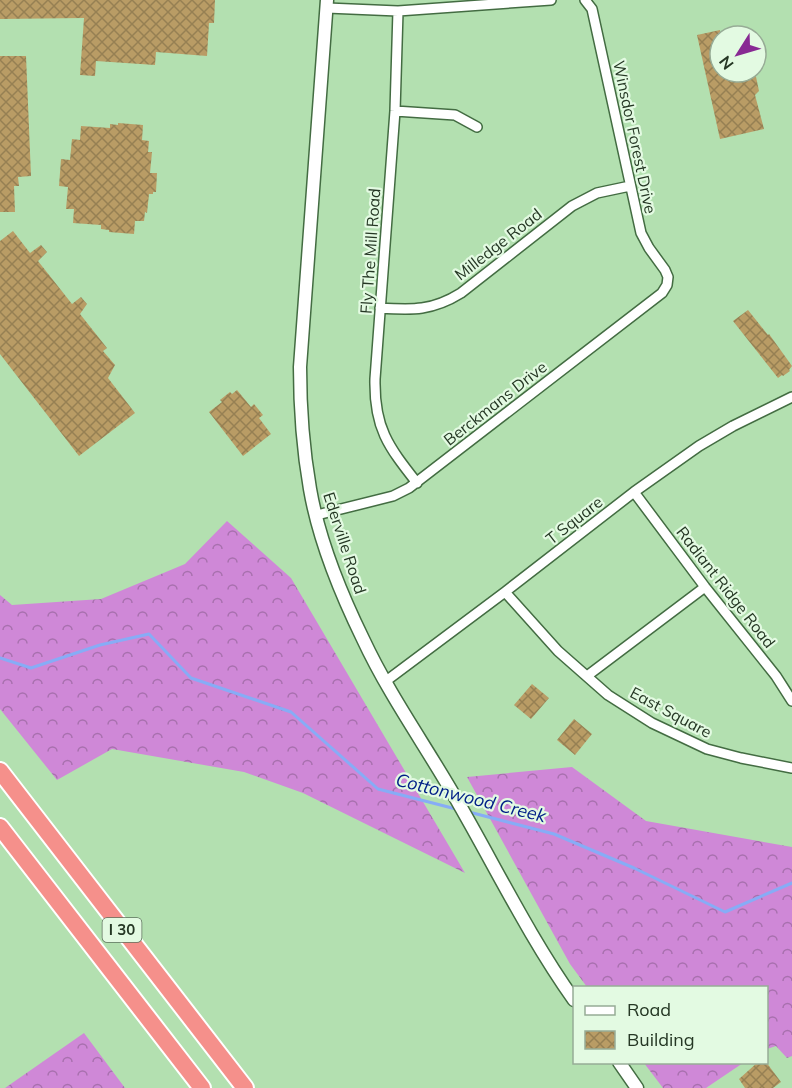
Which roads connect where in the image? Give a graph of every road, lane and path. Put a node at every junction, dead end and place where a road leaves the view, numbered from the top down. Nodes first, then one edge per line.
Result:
1 (547, 0) edge
2 (551, 0) edge
3 (585, 0) edge
4 (327, 4) edge
5 (398, 11) junction
6 (395, 111) junction
7 (477, 127) dead end
8 (630, 186) junction
9 (668, 277) joint
10 (380, 308) junction
11 (792, 397) edge
12 (417, 483) junction
13 (634, 492) junction
14 (316, 516) junction
15 (705, 587) junction
16 (505, 592) junction
17 (586, 676) junction
18 (386, 681) junction
19 (792, 701) edge
20 (792, 768) edge
21 (0, 771) edge
22 (0, 828) edge
23 (573, 998) edge
24 (620, 1064) edge
25 (202, 1088) edge
26 (245, 1088) edge
27 (637, 1088) edge

1 - 2 street
1 - 5 street
3 - 8 street, Winsdor Forest Drive
4 - 5 street
4 - 14 street, Ederville Road
5 - 6 street, Fly The Mill Road
6 - 7 street
6 - 10 street, Fly The Mill Road
8 - 9 street, Winsdor Forest Drive
8 - 10 street, Milledge Road
9 - 12 street, Berckmans Drive
10 - 12 street, Fly The Mill Road
11 - 13 street, T Square
12 - 14 street, Berckmans Drive
13 - 15 street, Radiant Ridge Road
13 - 16 street, T Square
14 - 18 street, Ederville Road
15 - 17 street
15 - 19 street, Radiant Ridge Road
16 - 17 street, East Square
16 - 18 street, T Square
17 - 20 street, East Square
18 - 23 street, Ederville Road
21 - 26 highway, I 30
22 - 25 highway, I 30
24 - 27 street

